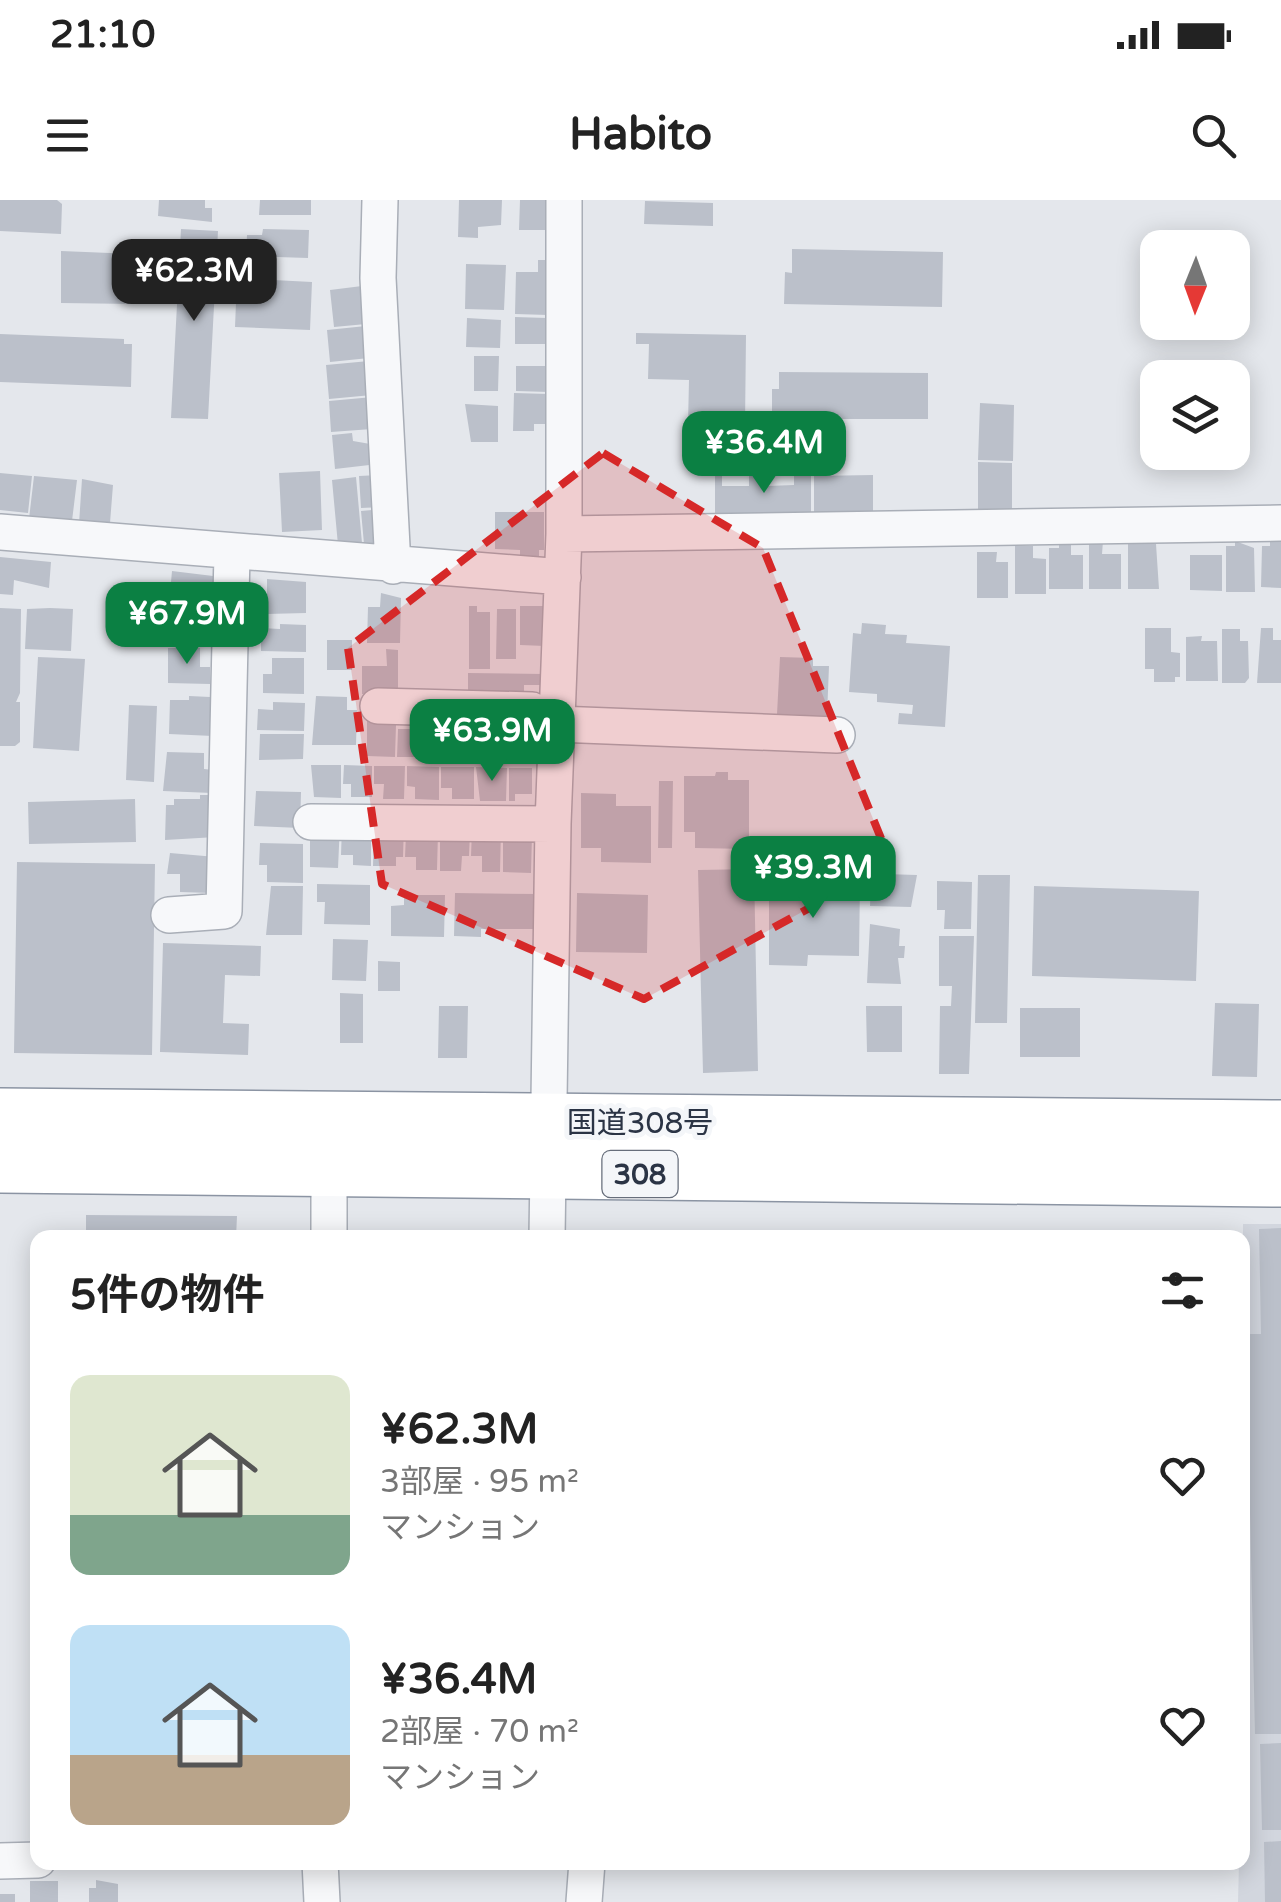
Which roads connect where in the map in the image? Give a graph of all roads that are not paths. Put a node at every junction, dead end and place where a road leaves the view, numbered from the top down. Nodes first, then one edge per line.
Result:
1 (380, 200) edge
2 (564, 200) edge
3 (1281, 522) edge
4 (0, 532) edge
5 (564, 534) junction
6 (232, 553) junction
7 (393, 566) junction
8 (562, 578) junction
9 (378, 706) dead end
10 (557, 724) junction
11 (837, 735) dead end
12 (311, 822) dead end
13 (554, 824) junction
14 (169, 915) dead end
15 (0, 1116) edge
16 (1281, 1128) edge
17 (330, 1142) junction
18 (547, 1147) junction
19 (0, 1165) edge
20 (1281, 1179) edge
21 (329, 1230) edge
22 (548, 1230) edge
23 (30, 1860) edge
24 (0, 1861) edge
25 (320, 1870) edge
26 (586, 1870) edge
27 (322, 1902) edge
28 (584, 1902) edge

1 - 7 street
2 - 5 street
3 - 5 street
4 - 6 street
5 - 8 street
6 - 7 street
6 - 14 street
7 - 8 street
8 - 10 street
9 - 10 street
10 - 11 street
10 - 13 street
12 - 13 street
13 - 18 street
15 - 17 highway, 国道308号 / 308
16 - 18 highway, 国道308号 / 308
17 - 18 highway, 国道308号 / 308
17 - 19 highway, 国道308号 / 308
17 - 21 street
18 - 20 highway, 国道308号 / 308
18 - 22 street
23 - 24 street
25 - 27 street
26 - 28 street

